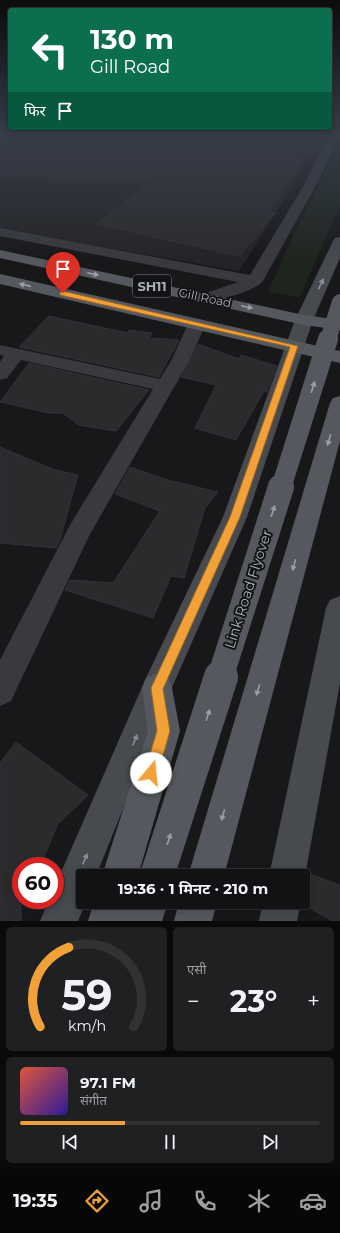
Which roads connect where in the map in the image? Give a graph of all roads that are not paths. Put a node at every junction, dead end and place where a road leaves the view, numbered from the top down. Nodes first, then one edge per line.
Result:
1 (314, 177) edge
2 (0, 232) edge
3 (340, 241) edge
4 (0, 254) edge
5 (1, 281) edge
6 (255, 281) junction
7 (206, 298) junction
8 (340, 302) edge
9 (304, 320) junction
10 (198, 324) junction
11 (340, 325) edge
12 (295, 346) junction
13 (8, 352) edge
14 (340, 357) edge
15 (0, 374) edge
16 (165, 386) junction
17 (340, 403) edge
18 (340, 608) edge
19 (157, 688) junction
20 (0, 691) edge
21 (122, 869) edge
22 (159, 869) edge
23 (208, 869) edge
24 (288, 869) edge
25 (110, 909) edge
26 (147, 909) edge
27 (196, 909) edge
28 (281, 909) edge
29 (58, 921) edge
30 (107, 921) edge
31 (143, 921) edge
32 (193, 921) edge
33 (278, 921) edge

1 - 6 street
2 - 6 street
9 -> 3 street
4 -> 7 main road, Gill Road / SH11
10 -> 5 main road, Gill Road / SH11
6 - 7 street
7 -> 9 main road, Gill Road / SH11
22 -> 8 main road, Link Road Flyover, bridge
9 - 11 main road, Gill Road / SH11
9 - 12 street
10 - 12 main road, Gill Road / SH11
10 - 16 street
12 - 14 main road, Gill Road / SH11
12 - 19 street
13 - 15 street
13 - 16 street
16 - 20 street
17 -> 23 main road
18 - 24 street
19 - 21 main road
29 -> 19 street
25 - 30 main road
26 - 31 main road
27 - 32 main road
28 - 33 street

